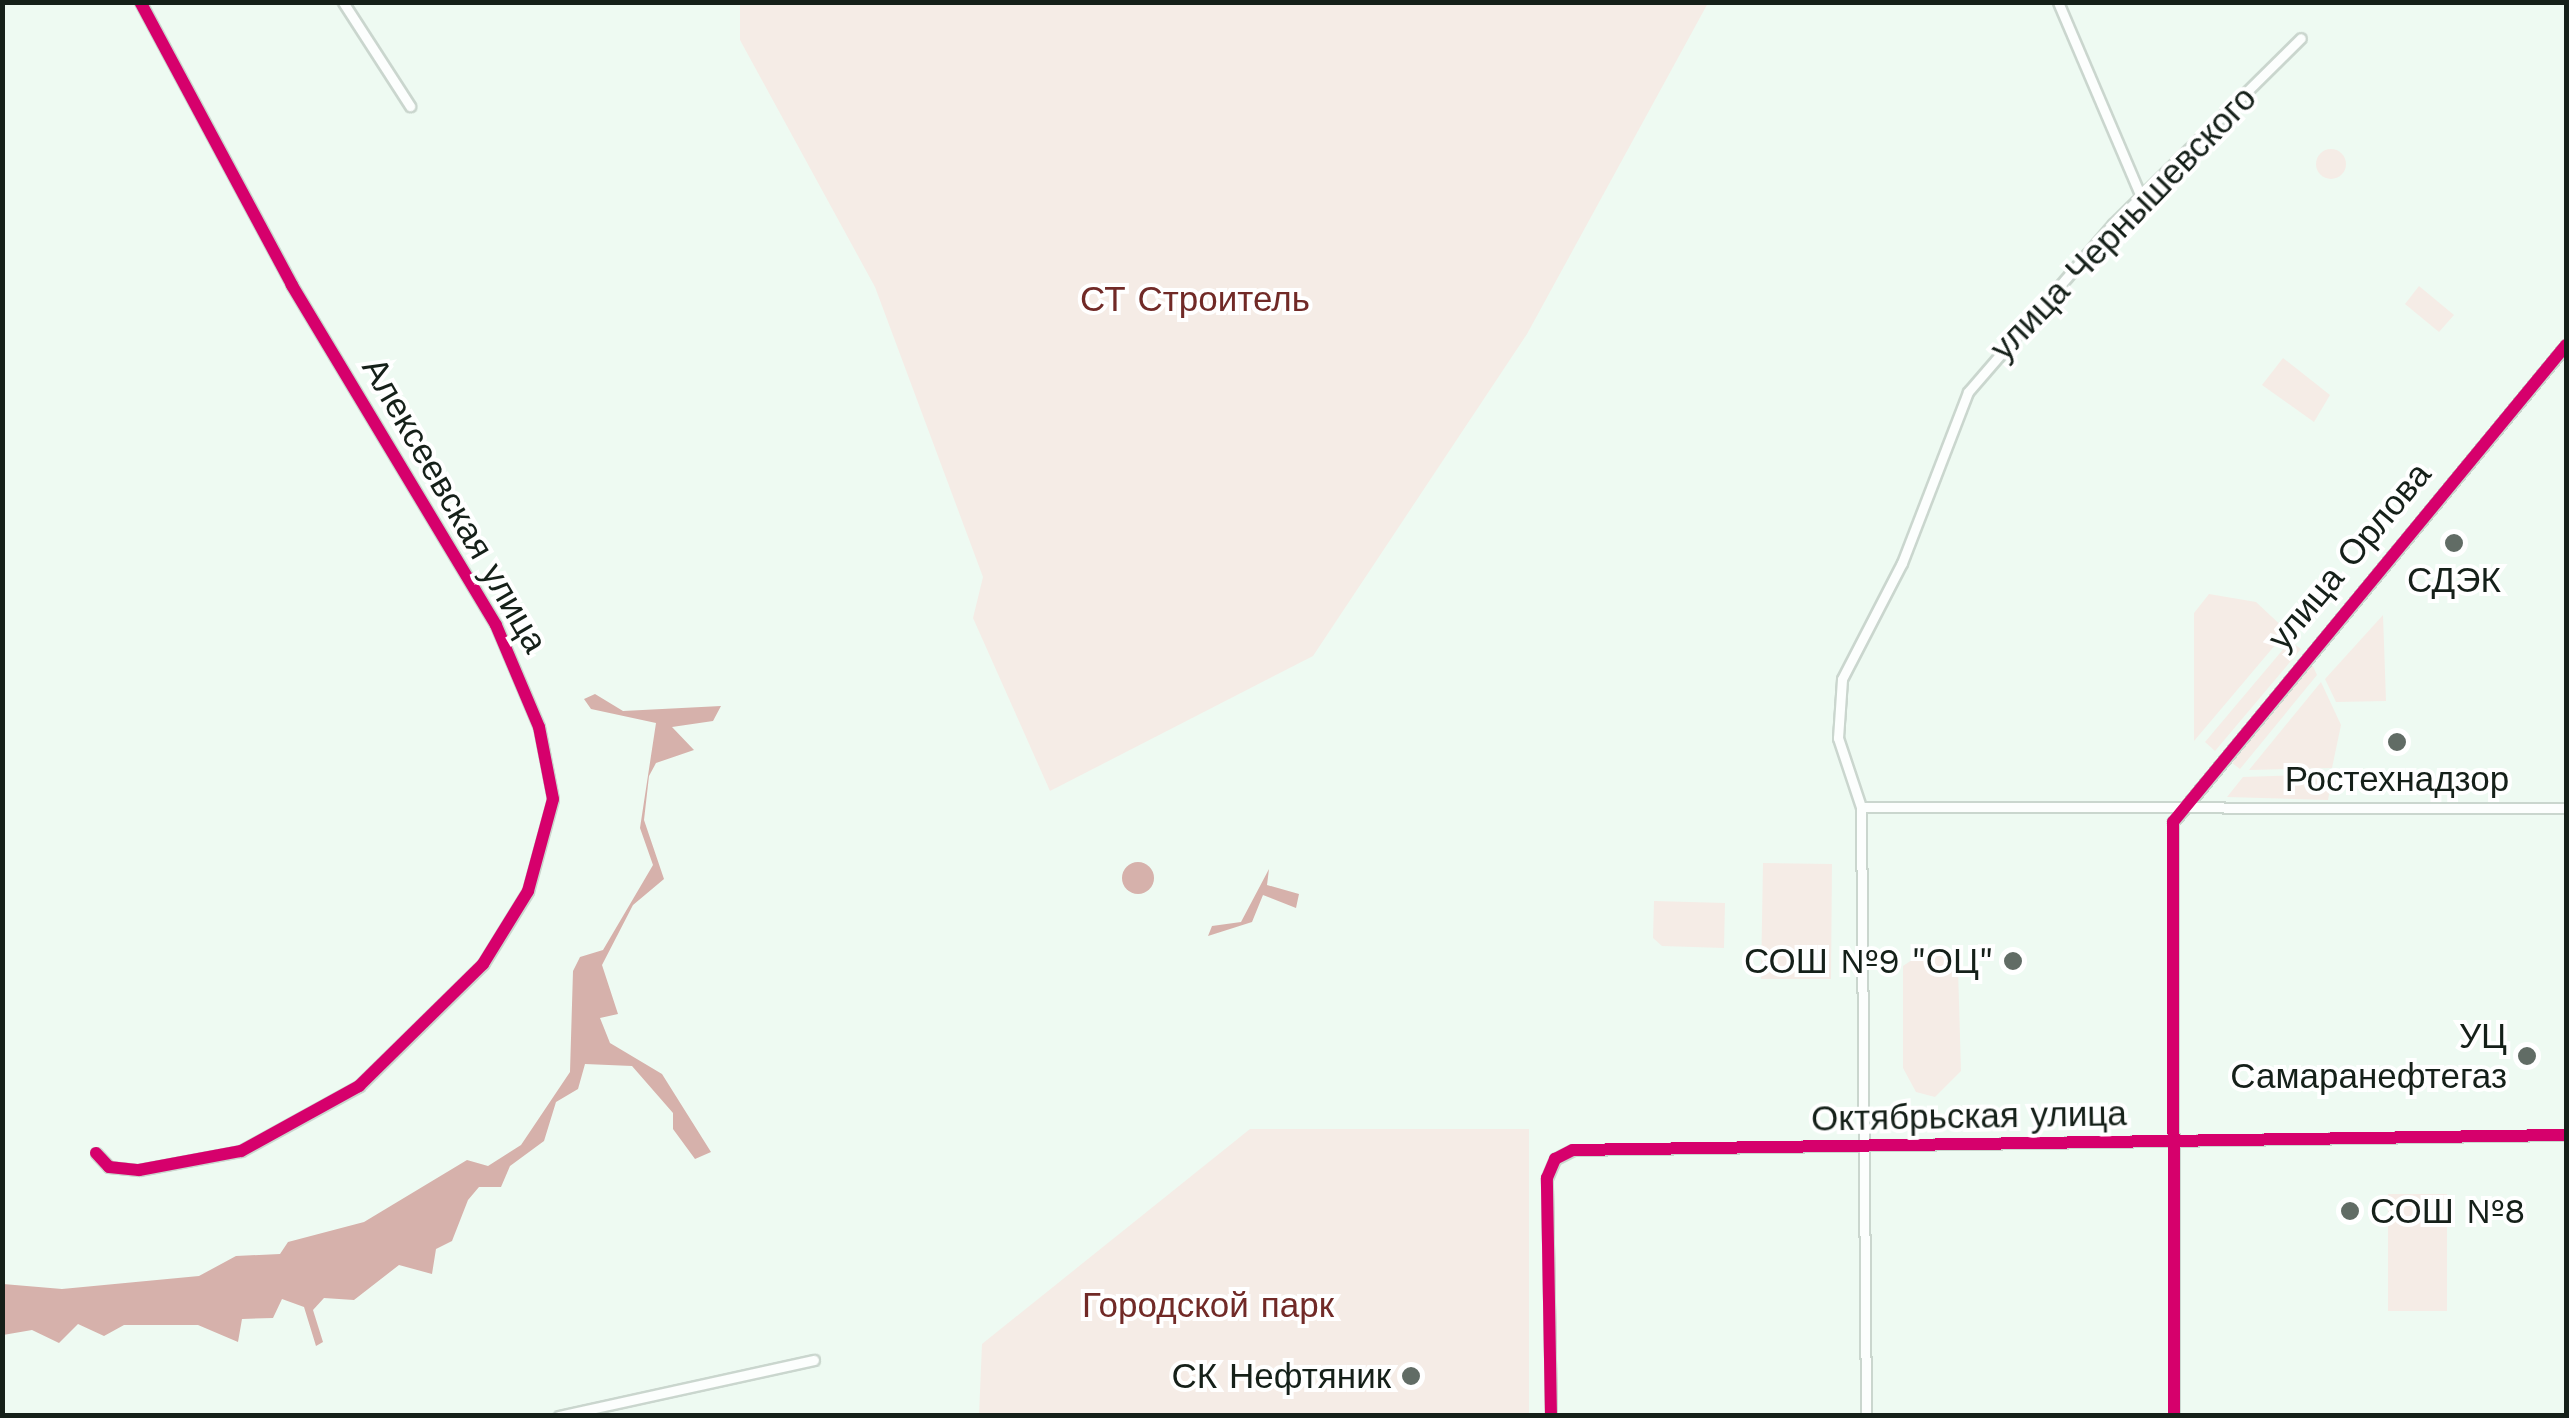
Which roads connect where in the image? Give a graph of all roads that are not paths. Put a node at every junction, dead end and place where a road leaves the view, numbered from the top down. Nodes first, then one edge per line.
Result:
1 (140, 2) edge
2 (343, 2) edge
3 (2058, 2) edge
4 (2301, 38) dead end
5 (410, 106) dead end
6 (2141, 196) junction
7 (2566, 345) edge
8 (1862, 806) junction
9 (2180, 807) junction
10 (2566, 808) edge
11 (2566, 1135) edge
12 (2172, 1144) junction
13 (1866, 1148) junction
14 (96, 1153) dead end
15 (814, 1360) dead end
16 (559, 1416) edge
17 (1551, 1416) edge
18 (1866, 1416) edge
19 (2174, 1416) edge

1 - 14 street, Алексеевская улица
2 - 5 street
3 - 6 street
4 - 6 street, улица Чернышевского
6 - 8 street, улица Чернышевского
7 - 9 street, улица Орлова
8 - 9 street
8 - 13 street, улица Чернышевского
9 - 10 street
9 - 12 street
11 - 12 street, Октябрьская улица
12 - 13 street, Октябрьская улица
12 - 19 street
13 - 17 street, Октябрьская улица
13 - 18 street, улица Чернышевского
15 - 16 street

